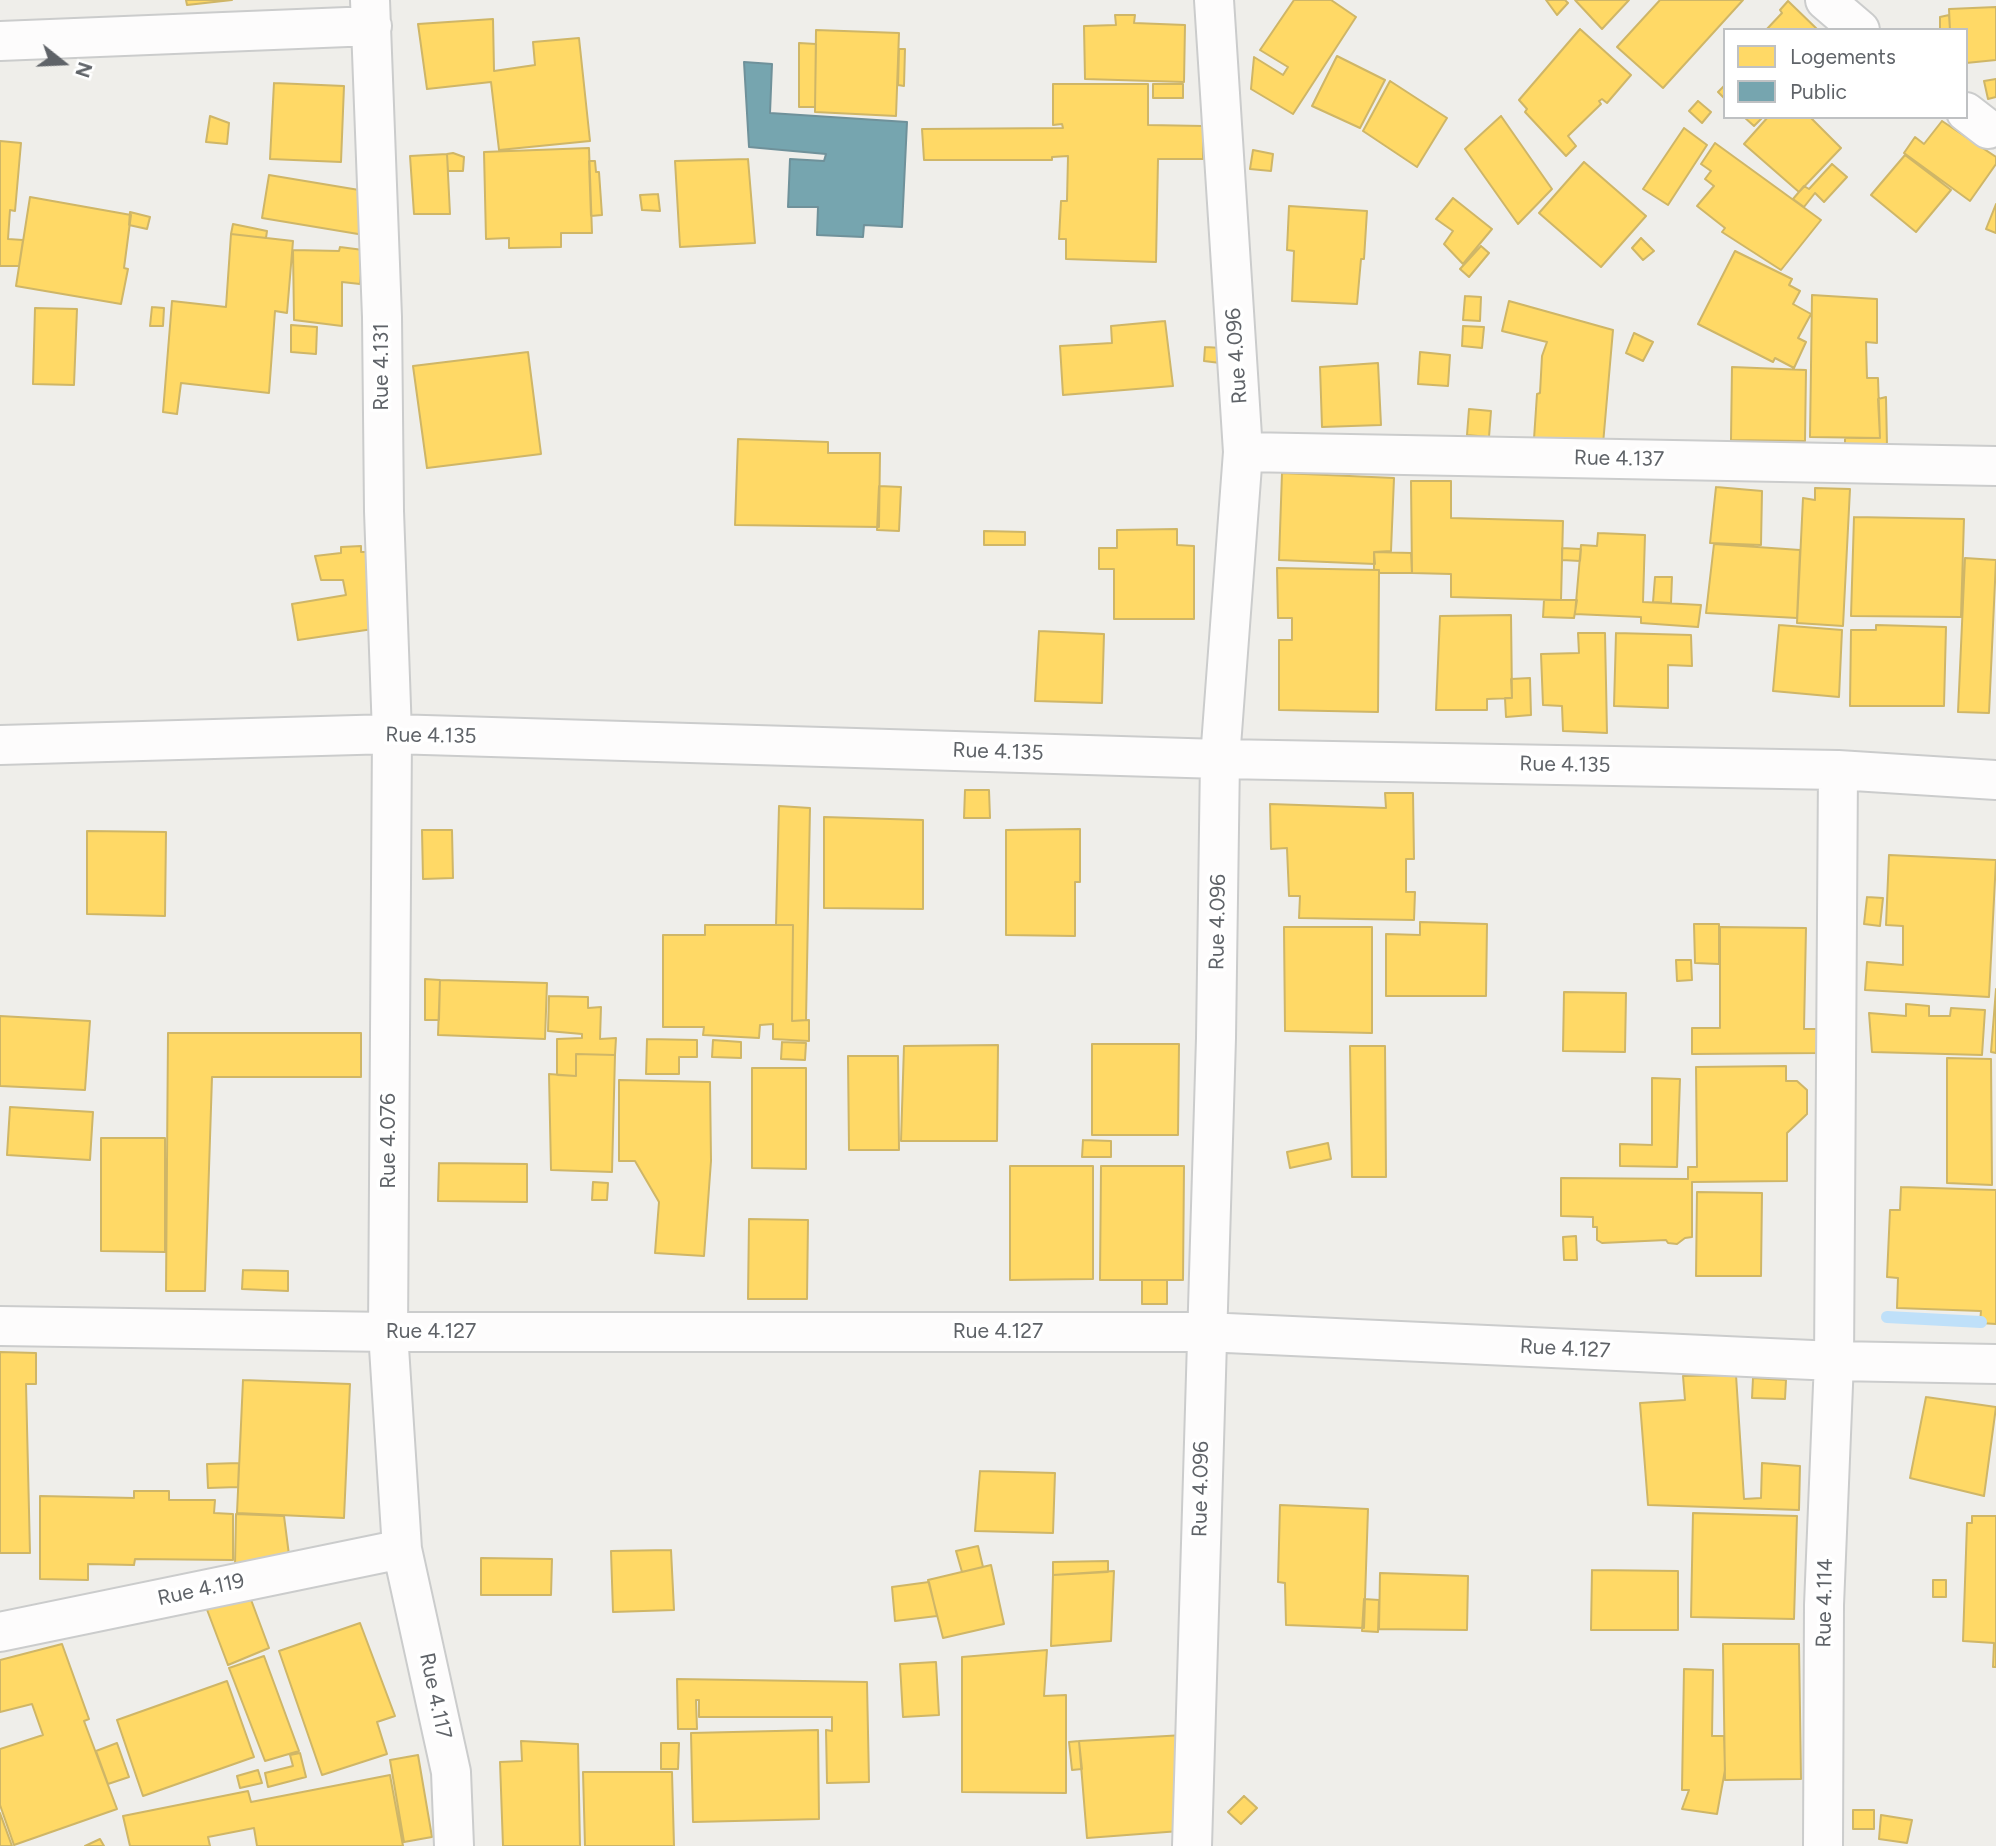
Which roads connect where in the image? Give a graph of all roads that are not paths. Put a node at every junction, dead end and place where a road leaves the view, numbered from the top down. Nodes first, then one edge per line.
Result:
1 (1825, 0) edge
2 (1220, 4) edge
3 (371, 13) edge
4 (1858, 28) edge
5 (0, 41) edge
6 (1243, 452) junction
7 (1996, 466) edge
8 (392, 734) junction
9 (0, 745) edge
10 (1220, 759) junction
11 (1838, 770) junction
12 (1996, 780) edge
13 (0, 1326) edge
14 (388, 1332) junction
15 (1205, 1332) junction
16 (1834, 1361) junction
17 (1996, 1364) edge
18 (402, 1549) junction
19 (0, 1632) edge
20 (454, 1846) edge
21 (1192, 1846) edge
22 (1823, 1846) edge

1 - 4 street
2 - 6 street, Rue 4.096
3 - 5 street
3 - 8 street, Rue 4.131
6 - 7 street, Rue 4.137
6 - 10 street, Rue 4.096
8 - 9 street, Rue 4.135
8 - 10 street, Rue 4.135
8 - 14 street, Rue 4.076
10 - 11 street, Rue 4.135
10 - 15 street, Rue 4.096
11 - 12 street, Rue 4.135
11 - 16 street, Rue 4.114
13 - 14 street, Rue 4.127
14 - 15 street, Rue 4.127
14 - 18 street, Rue 4.076
15 - 16 street, Rue 4.127
15 - 21 street, Rue 4.096
16 - 17 street, Rue 4.127
16 - 22 street, Rue 4.114
18 - 19 street, Rue 4.119
18 - 20 street, Rue 4.117

